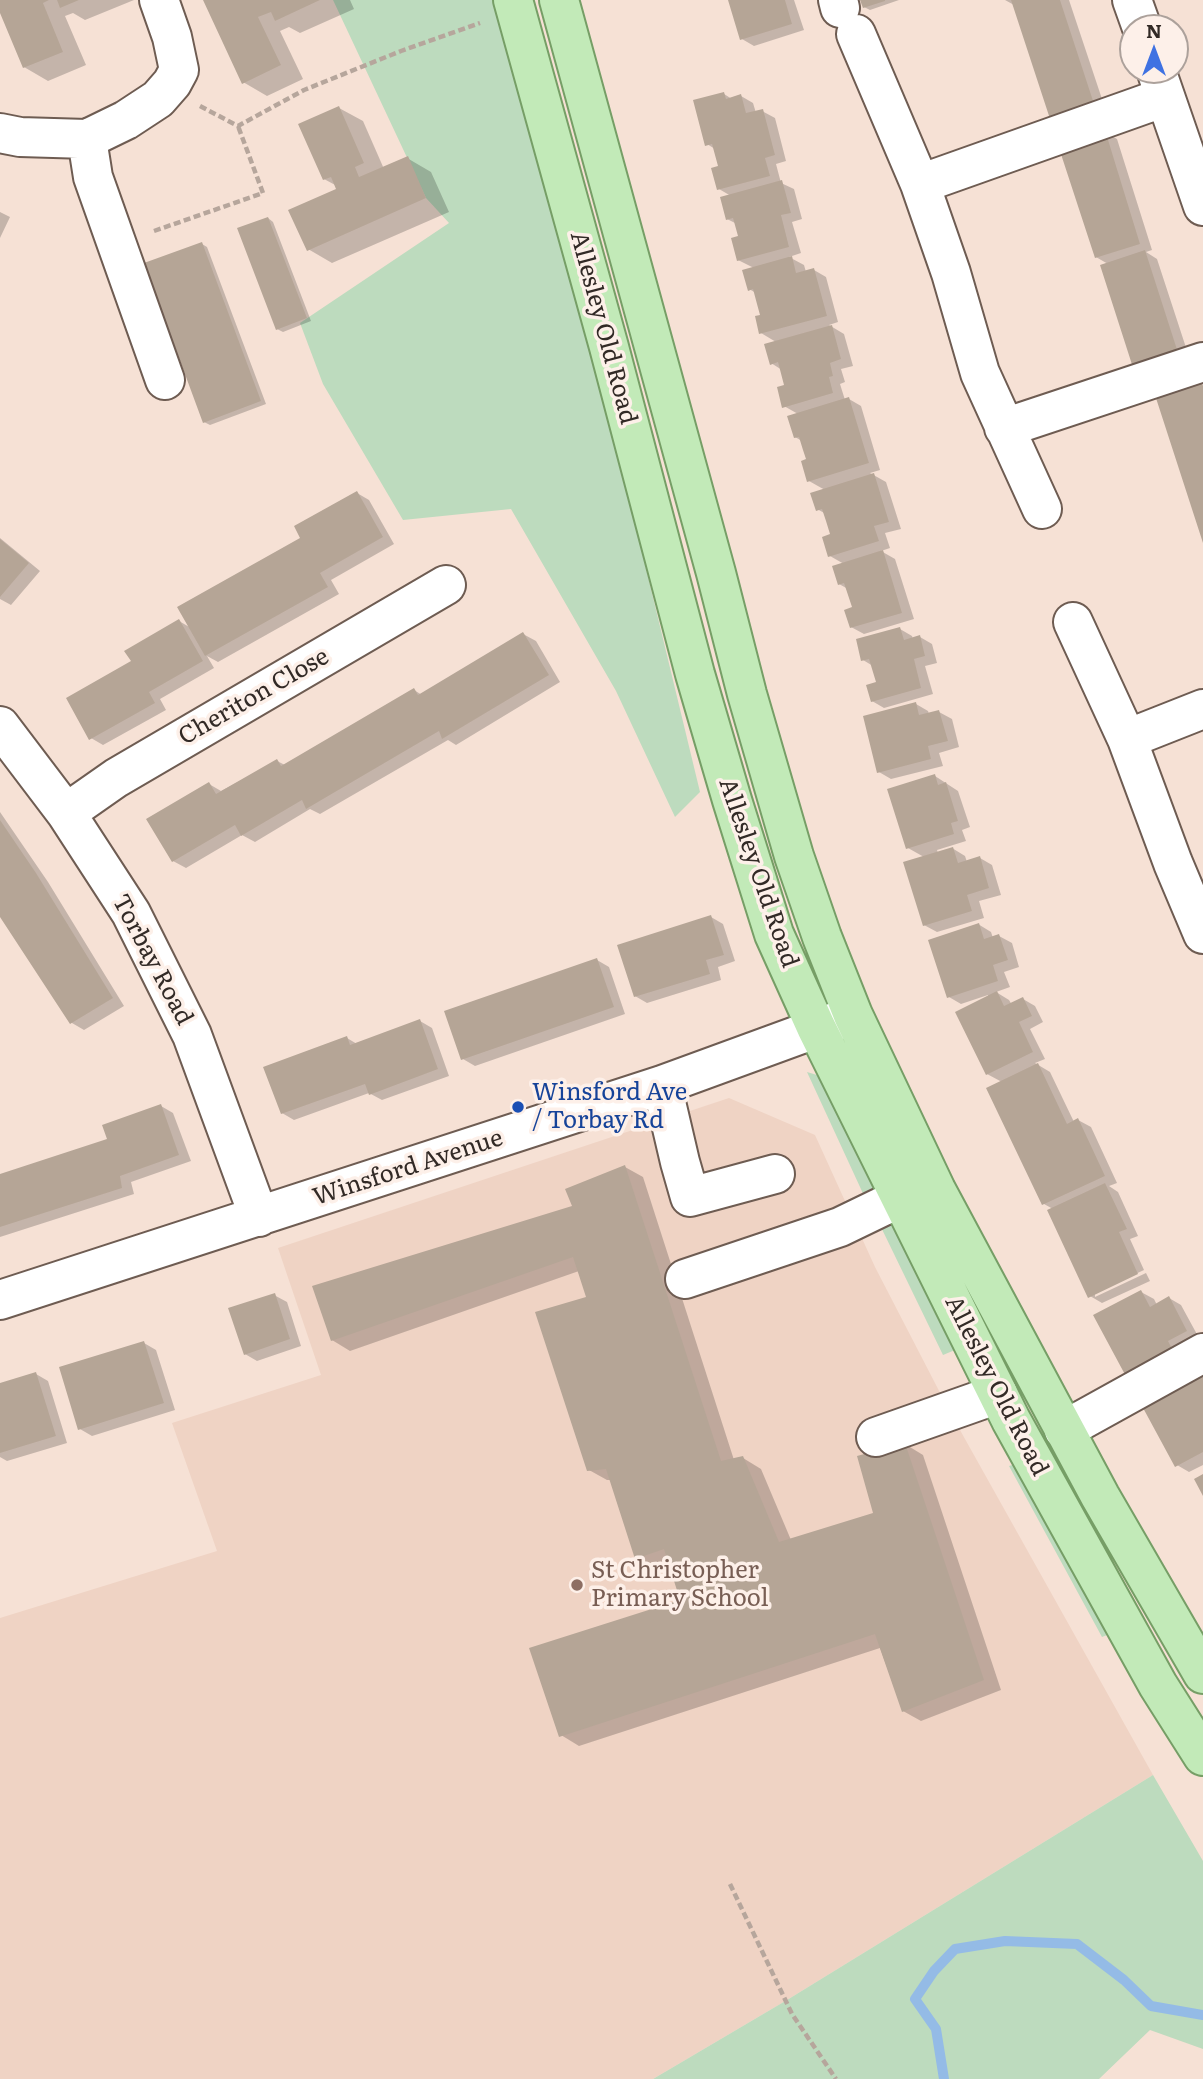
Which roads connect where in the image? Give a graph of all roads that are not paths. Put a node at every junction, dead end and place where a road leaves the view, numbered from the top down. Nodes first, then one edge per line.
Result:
1 (159, 0) edge
2 (559, 0) edge
3 (514, 5) edge
4 (845, 14) edge
5 (1158, 84) edge
6 (1160, 84) edge
7 (588, 103) junction
8 (544, 114) junction
9 (0, 133) edge
10 (86, 139) junction
11 (920, 184) junction
12 (1203, 206) edge
13 (1203, 362) edge
14 (165, 380) dead end
15 (1004, 428) junction
16 (1042, 509) dead end
17 (446, 585) dead end
18 (1073, 622) dead end
19 (1203, 709) edge
20 (0, 726) edge
21 (1127, 739) junction
22 (66, 813) junction
23 (1203, 934) edge
24 (853, 1015) junction
25 (817, 1027) junction
26 (662, 1085) junction
27 (775, 1174) dead end
28 (900, 1198) junction
29 (259, 1217) junction
30 (685, 1279) dead end
31 (0, 1300) edge
32 (1203, 1353) edge
33 (998, 1394) junction
34 (1065, 1430) junction
35 (876, 1437) dead end
36 (1203, 1674) edge
37 (1203, 1756) edge

1 - 10 street
2 - 7 main road, Allesley Old Road
3 - 8 main road, Allesley Old Road
4 - 11 street
5 - 11 street
6 - 12 street
7 - 8 main road
7 - 24 main road, Allesley Old Road
8 - 25 main road, Allesley Old Road
9 - 10 street
10 - 14 street
11 - 15 street
13 - 15 street
15 - 16 street
17 - 22 street, Cheriton Close
18 - 21 street
19 - 21 street
20 - 22 street, Torbay Road
21 - 23 street
22 - 29 street, Torbay Road
24 - 25 street, Winsford Avenue
24 - 34 main road, Allesley Old Road
25 - 26 street, Winsford Avenue
25 - 28 main road, Allesley Old Road
26 - 27 street
26 - 29 street, Winsford Avenue
28 - 30 street
28 - 33 main road, Allesley Old Road
29 - 31 street, Winsford Avenue
32 - 34 street
33 - 35 street
33 - 37 main road, Allesley Old Road
34 - 36 main road, Allesley Old Road

